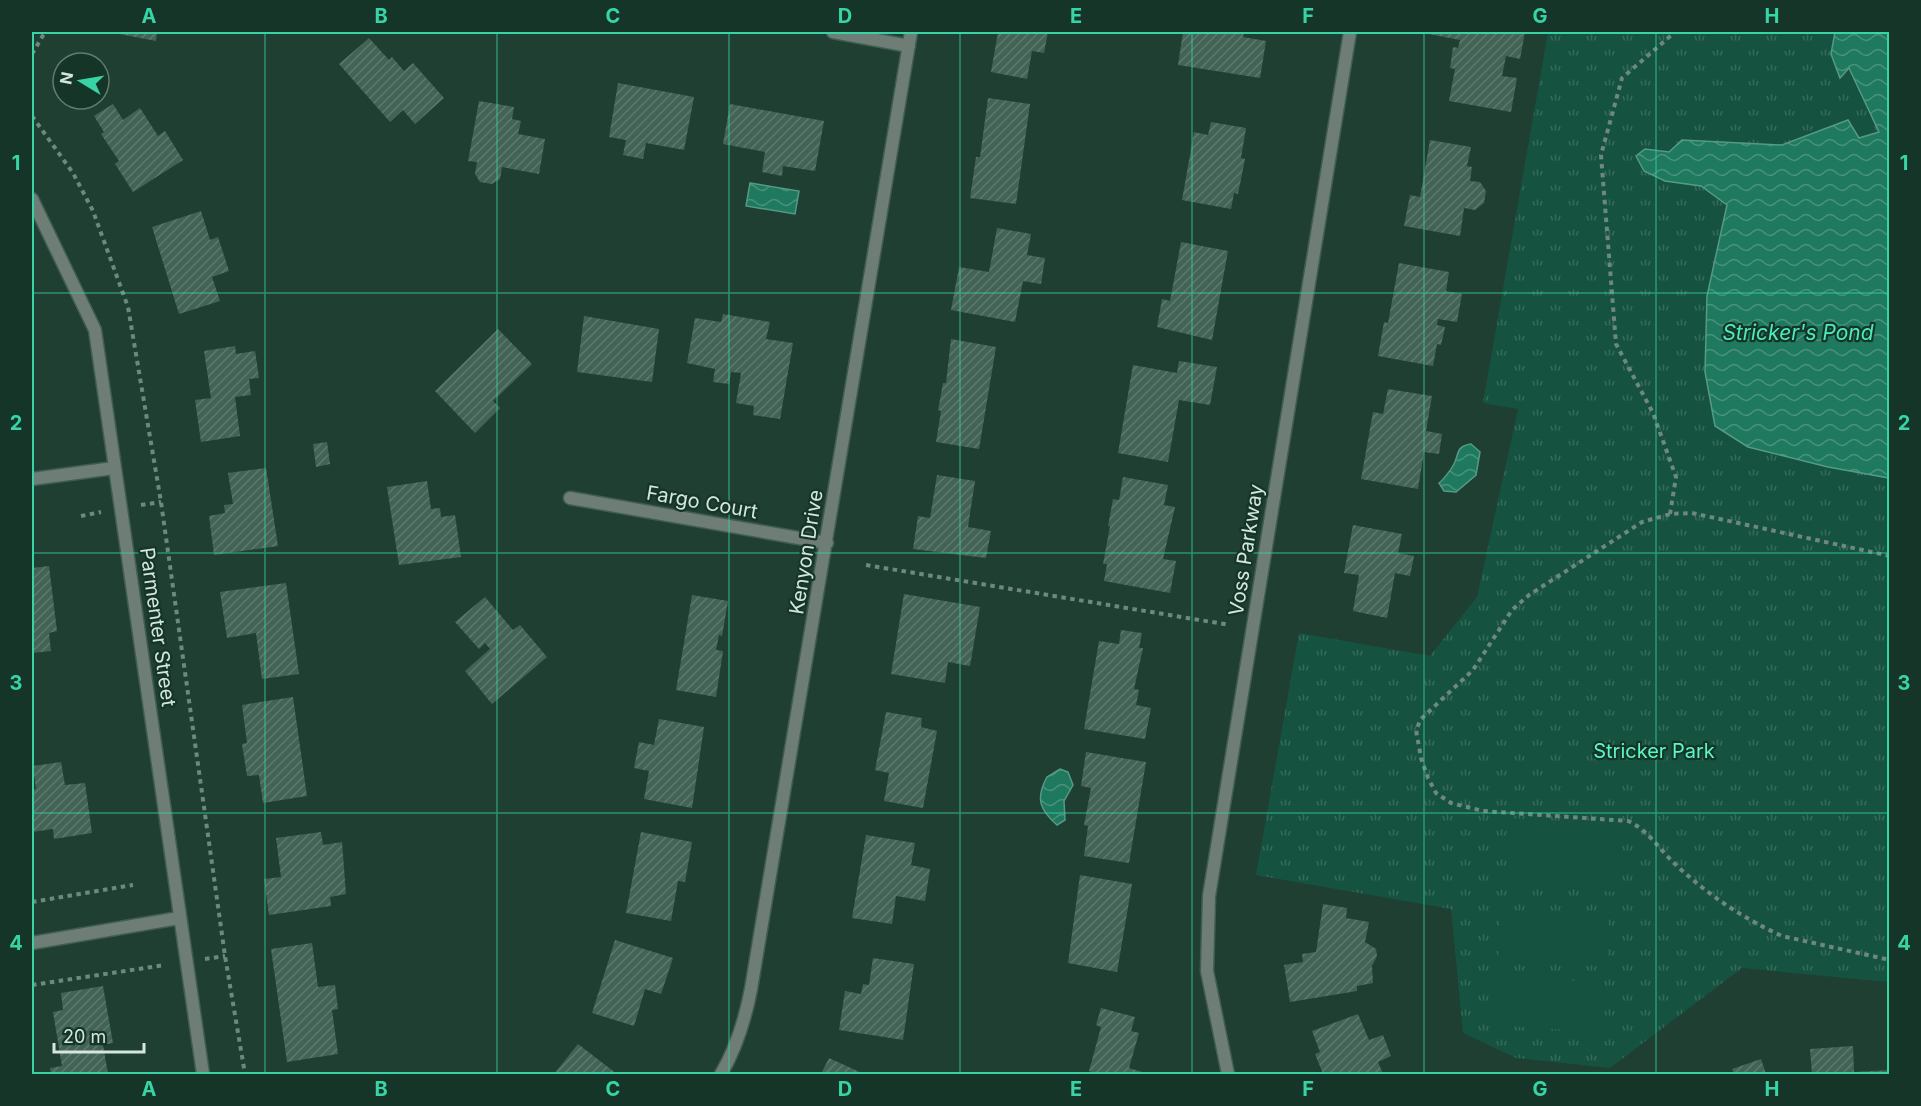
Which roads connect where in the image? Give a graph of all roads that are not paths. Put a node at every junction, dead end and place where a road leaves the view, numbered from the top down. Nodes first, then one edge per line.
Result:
1 (832, 32) edge
2 (911, 32) edge
3 (1350, 32) edge
4 (909, 46) junction
5 (32, 199) edge
6 (114, 468) junction
7 (32, 479) edge
8 (570, 498) dead end
9 (827, 543) junction
10 (178, 918) junction
11 (32, 943) edge
12 (203, 1074) edge
13 (721, 1074) edge
14 (1228, 1074) edge

1 - 4 street
2 - 4 street, Kenyon Drive
3 - 14 street, Voss Parkway
4 - 9 street, Kenyon Drive
5 - 6 street, Parmenter Street
6 - 7 street
6 - 10 street, Parmenter Street
8 - 9 street, Fargo Court
9 - 13 street, Kenyon Drive
10 - 11 street
10 - 12 street, Parmenter Street

